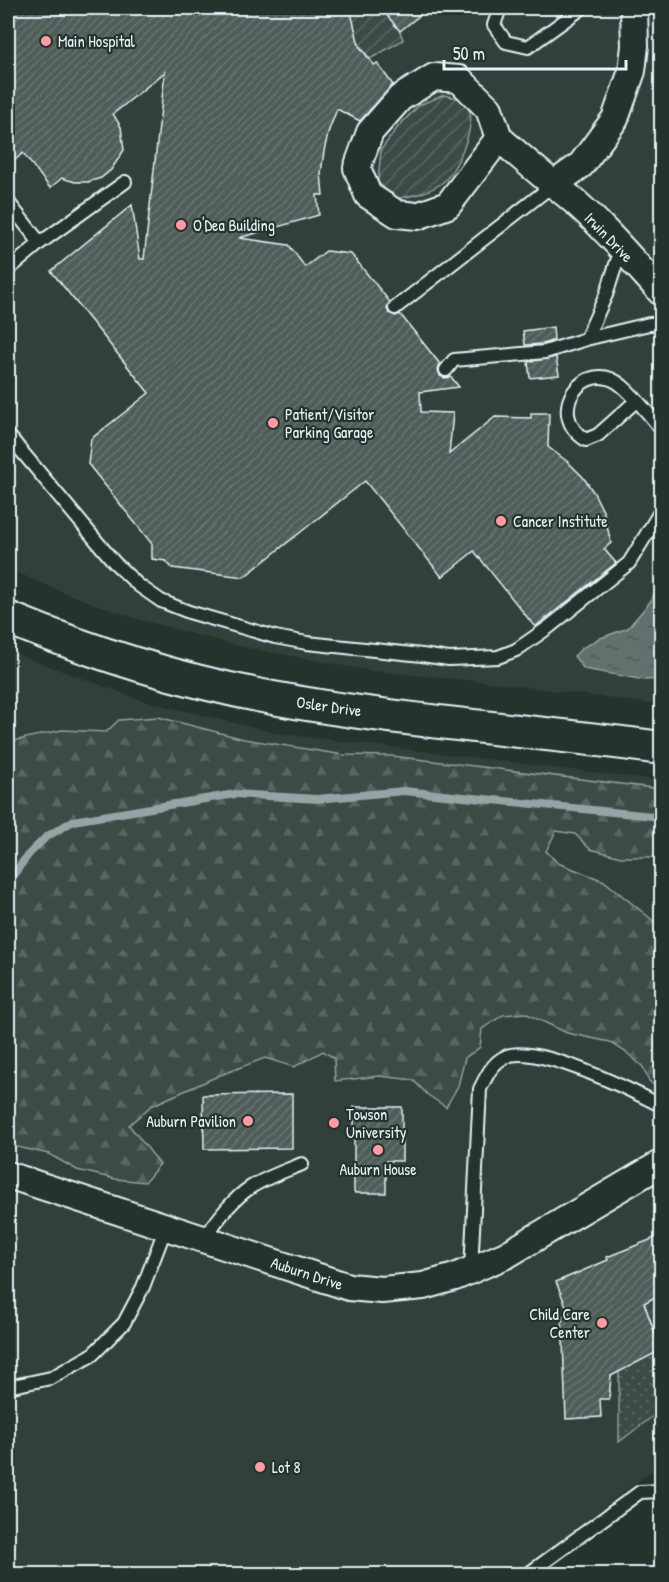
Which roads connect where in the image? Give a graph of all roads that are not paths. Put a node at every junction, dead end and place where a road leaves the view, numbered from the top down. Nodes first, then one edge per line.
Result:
1 (500, 8) edge
2 (582, 8) edge
3 (634, 8) edge
4 (499, 138) junction
5 (125, 182) dead end
6 (553, 185) junction
7 (8, 202) edge
8 (40, 243) junction
9 (621, 249) junction
10 (8, 270) edge
11 (662, 293) edge
12 (395, 308) dead end
13 (662, 324) edge
14 (586, 339) junction
15 (446, 370) dead end
16 (636, 401) junction
17 (662, 430) edge
18 (8, 435) edge
19 (662, 509) edge
20 (8, 618) edge
21 (662, 748) edge
22 (662, 1106) edge
23 (662, 1163) edge
24 (302, 1164) dead end
25 (8, 1175) edge
26 (166, 1227) junction
27 (203, 1239) junction
28 (471, 1270) junction
29 (8, 1387) edge
30 (662, 1491) edge
31 (528, 1575) edge

1 - 2 lane
3 - 6 street
4 - 4 street
4 - 6 street, Irwin Drive
5 - 8 lane
6 - 9 street, Irwin Drive
6 - 12 lane
7 - 8 lane
8 - 10 lane
9 - 11 street, Irwin Drive
9 - 14 lane
13 - 14 lane
14 - 15 lane
16 - 16 lane
16 - 17 lane
18 - 19 lane
20 - 21 street, Osler Drive
22 - 28 lane
23 - 28 street, Auburn Drive
24 - 27 lane
25 - 26 street, Auburn Drive
26 - 27 street, Auburn Drive
26 - 29 lane
27 - 28 street, Auburn Drive
30 - 31 lane

